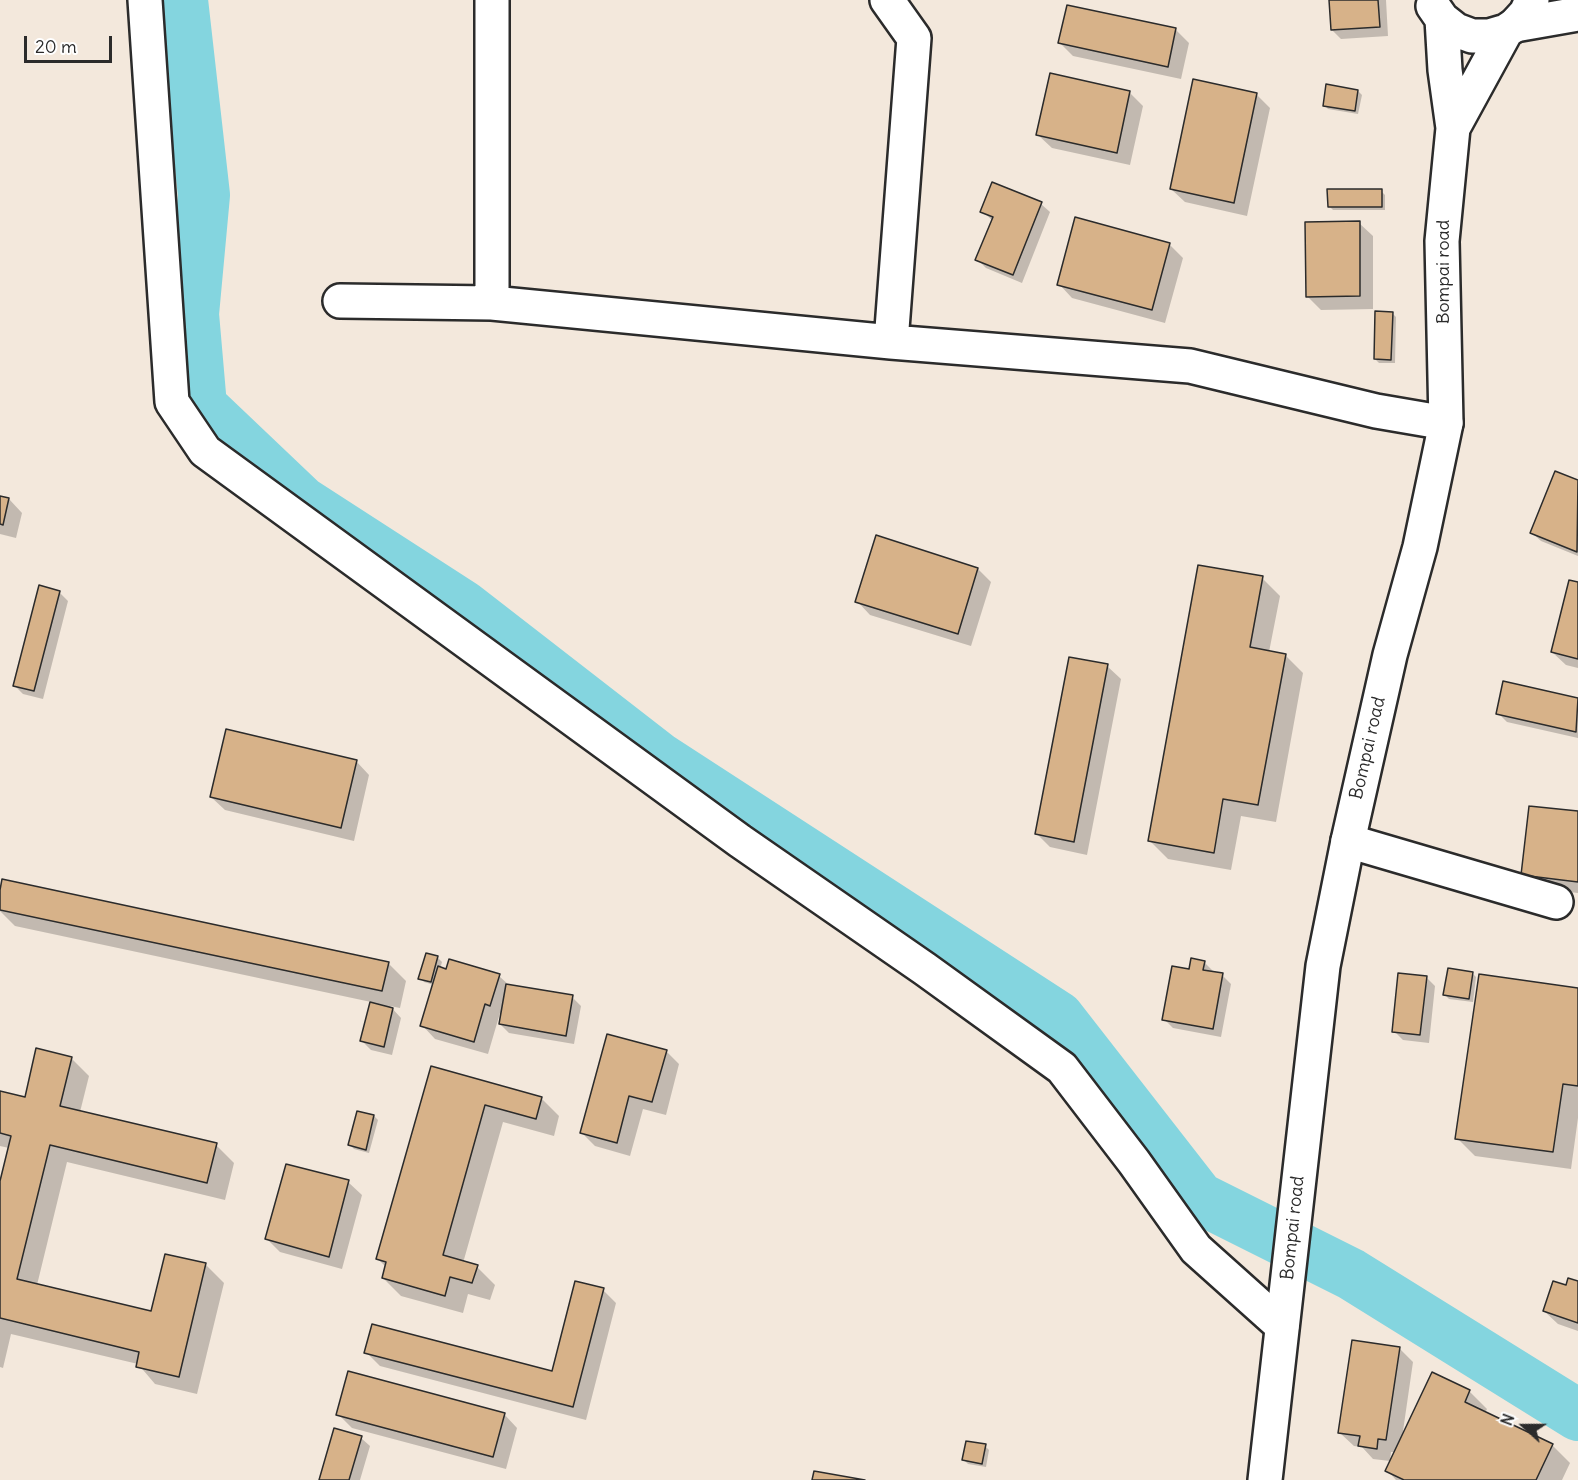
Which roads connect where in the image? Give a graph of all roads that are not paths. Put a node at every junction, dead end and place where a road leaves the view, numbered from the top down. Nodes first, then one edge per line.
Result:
1 (145, 0) edge
2 (492, 0) edge
3 (887, 0) edge
4 (1436, 10) edge
5 (1578, 14) edge
6 (1518, 18) edge
7 (1453, 128) junction
8 (340, 301) dead end
9 (492, 303) junction
10 (891, 342) junction
11 (1446, 423) junction
12 (1348, 841) junction
13 (1556, 902) dead end
14 (1282, 1326) junction
15 (1265, 1480) edge

1 - 14 street
2 - 9 street
3 - 10 street
4 - 6 street
4 - 7 street, Bompai road
5 - 6 street
6 - 7 street
7 - 11 street, Bompai road
8 - 9 street
9 - 10 street
10 - 11 street
11 - 12 street, Bompai road
12 - 13 street
12 - 14 street, Bompai road
14 - 15 street, Bompai road

